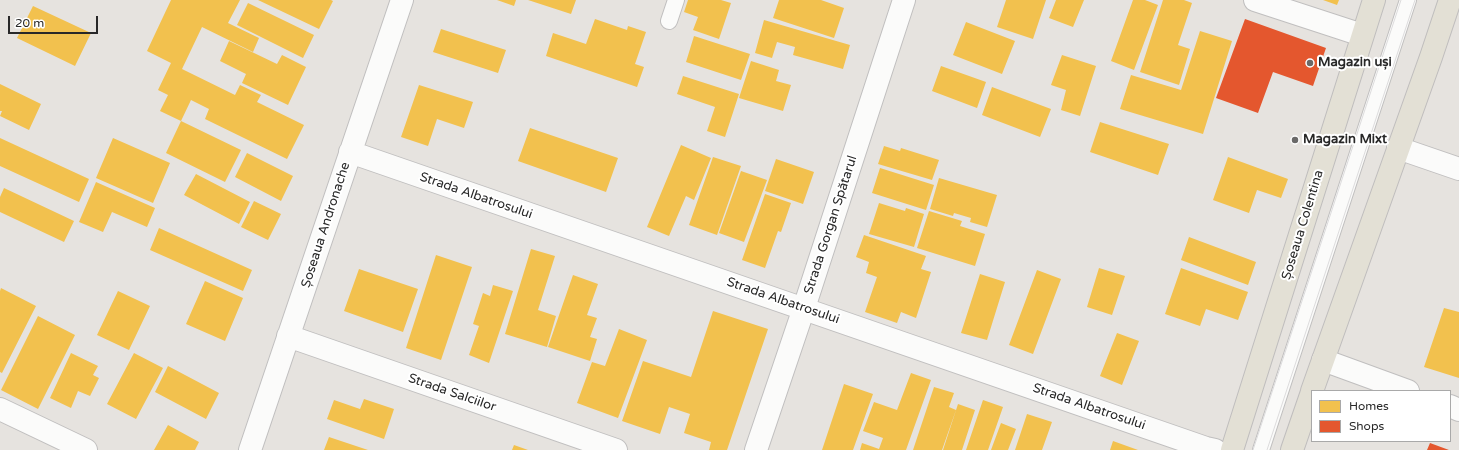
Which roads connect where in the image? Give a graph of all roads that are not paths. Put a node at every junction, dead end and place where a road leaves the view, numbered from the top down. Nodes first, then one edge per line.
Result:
1 (402, 0) edge
2 (676, 0) edge
3 (904, 0) edge
4 (1255, 0) edge
5 (1374, 0) edge
6 (1408, 0) edge
7 (1450, 0) edge
8 (669, 21) dead end
9 (1362, 35) junction
10 (1398, 148) junction
11 (350, 152) junction
12 (1459, 169) edge
13 (804, 308) junction
14 (288, 336) junction
15 (1323, 360) junction
16 (1313, 390) edge
17 (1405, 390) edge
18 (1311, 395) edge
19 (0, 409) edge
20 (86, 450) edge
21 (250, 450) edge
22 (616, 450) edge
23 (756, 450) edge
24 (1215, 450) edge
25 (1232, 450) edge
26 (1261, 450) edge
27 (1292, 450) edge

1 - 11 street, Șoseaua Andronache
2 - 8 lane
3 - 13 street, Strada Gorgan Spătarul
4 - 9 street
5 - 9 main road, Șoseaua Colentina
6 - 26 lane
7 - 10 main road
9 - 25 main road, Șoseaua Colentina
10 - 12 street
10 - 15 main road
11 - 13 street, Strada Albatrosului
11 - 14 street, Șoseaua Andronache
13 - 23 street, Strada Gorgan Spătarul
13 - 24 street, Strada Albatrosului
14 - 21 street, Șoseaua Andronache
14 - 22 street, Strada Salciilor
15 - 16 main road
15 - 17 street
18 - 27 main road
19 - 20 street

